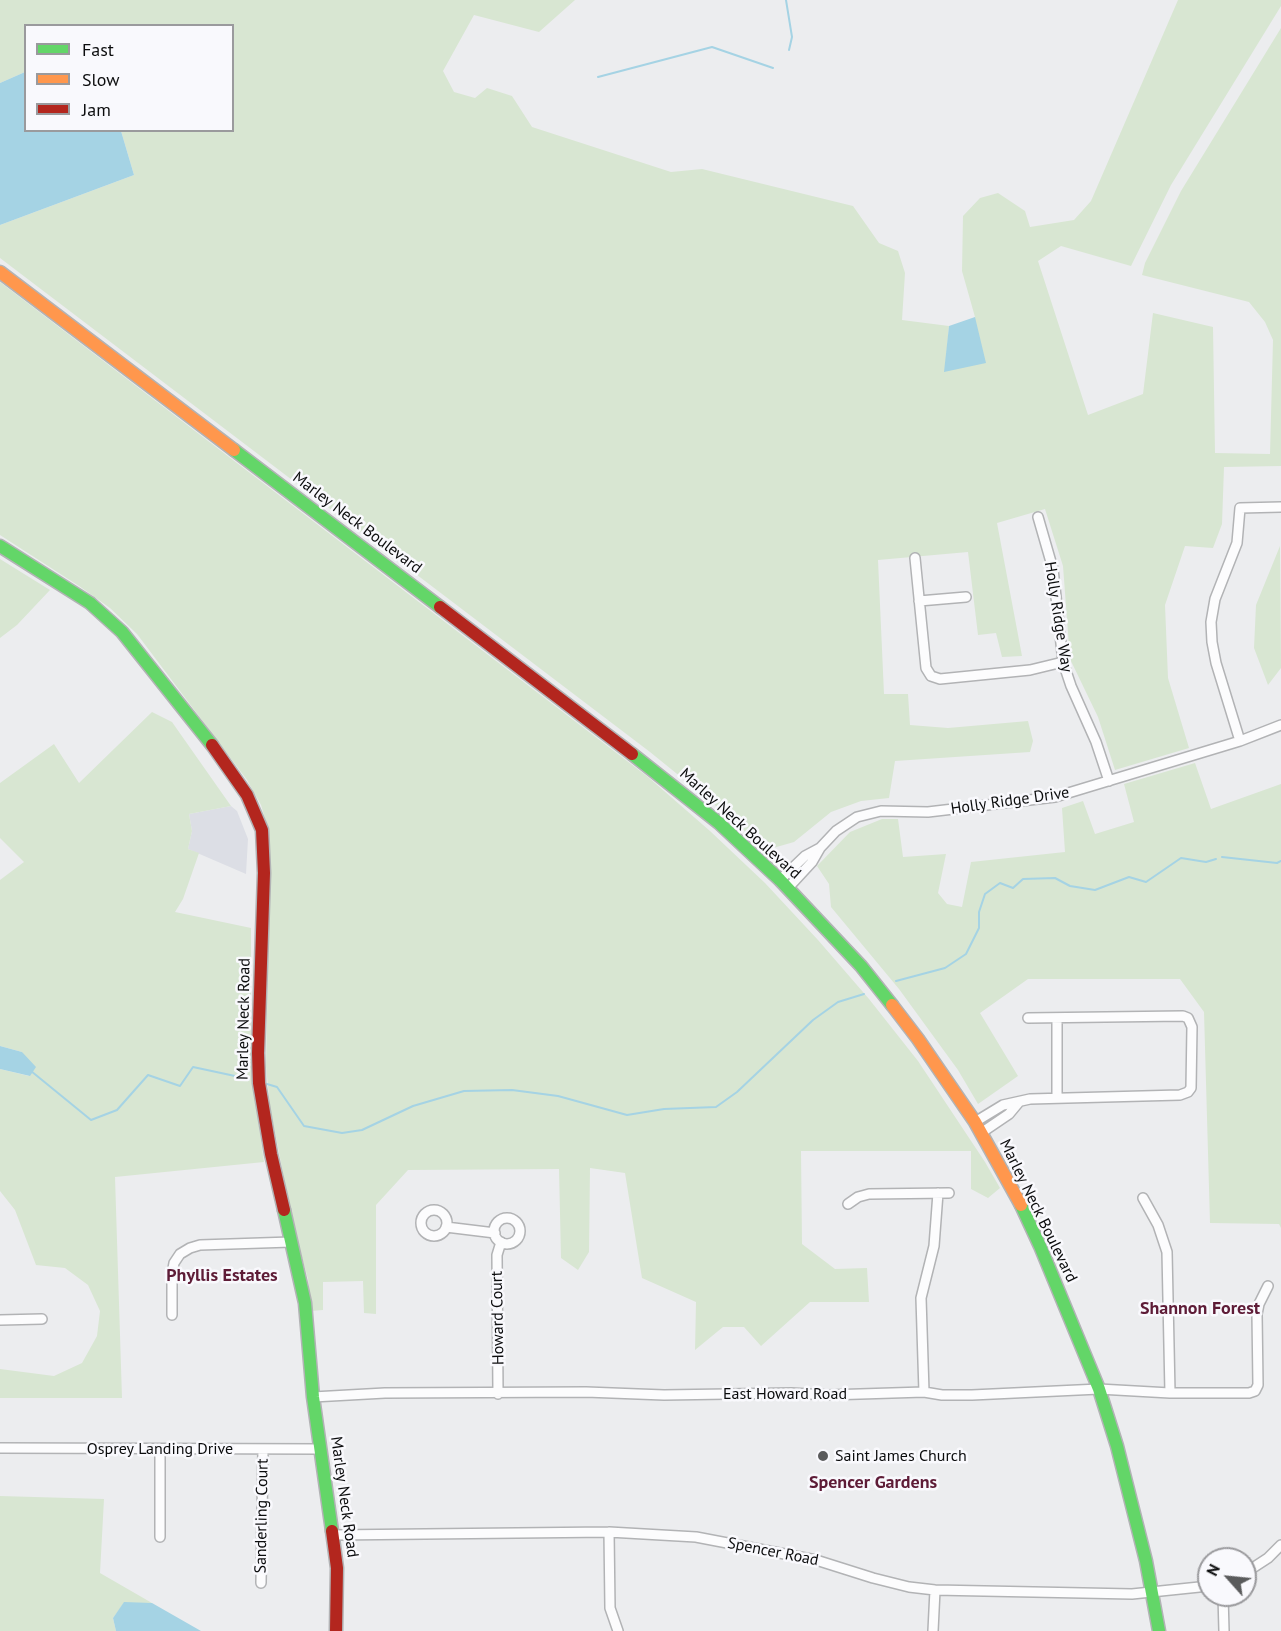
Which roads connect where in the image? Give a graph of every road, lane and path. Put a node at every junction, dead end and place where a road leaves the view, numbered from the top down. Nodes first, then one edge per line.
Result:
1 (0, 272) edge
2 (1281, 507) edge
3 (1038, 517) dead end
4 (0, 546) edge
5 (915, 558) dead end
6 (966, 597) dead end
7 (919, 601) junction
8 (1063, 662) junction
9 (1281, 725) edge
10 (1240, 741) junction
11 (1109, 782) junction
12 (784, 884) junction
13 (1028, 1018) dead end
14 (1057, 1018) junction
15 (1056, 1097) junction
16 (978, 1128) junction
17 (938, 1193) junction
18 (949, 1193) dead end
19 (1143, 1198) dead end
20 (848, 1204) dead end
21 (446, 1227) dead end
22 (495, 1233) junction
23 (291, 1242) junction
24 (501, 1242) junction
25 (1269, 1286) dead end
26 (172, 1316) dead end
27 (42, 1319) dead end
28 (0, 1320) edge
29 (1099, 1389) junction
30 (924, 1392) junction
31 (1170, 1393) junction
32 (498, 1394) junction
33 (313, 1397) junction
34 (0, 1448) edge
35 (160, 1449) junction
36 (263, 1449) junction
37 (321, 1449) junction
38 (609, 1532) junction
39 (333, 1535) junction
40 (160, 1537) dead end
41 (1281, 1545) edge
42 (1257, 1565) edge
43 (261, 1583) dead end
44 (1197, 1588) edge
45 (935, 1590) junction
46 (1153, 1593) junction
47 (1223, 1607) edge
48 (336, 1631) edge
49 (618, 1631) edge
50 (933, 1631) edge
51 (1159, 1631) edge
52 (1224, 1631) edge

1 - 12 main road, Marley Neck Boulevard
2 - 10 street
3 - 8 street, Holly Ridge Way
4 - 23 main road, Marley Neck Road
5 - 7 street
6 - 7 street
7 - 8 street
8 - 11 street, Holly Ridge Way
9 - 10 street, Holly Ridge Drive
10 - 11 street, Holly Ridge Drive
11 - 12 street, Holly Ridge Drive
12 - 16 main road, Marley Neck Boulevard
13 - 14 street
14 - 15 street
14 - 15 street
15 - 16 street
16 - 29 main road, Marley Neck Boulevard
17 - 18 street
17 - 20 street
17 - 30 street
19 - 31 street
21 - 22 street
22 - 24 street
22 - 24 street
23 - 26 street
23 - 33 main road, Marley Neck Road
24 - 32 street, Howard Court
25 - 31 street, East Howard Road
27 - 28 street
29 - 30 street, East Howard Road
29 - 31 street, East Howard Road
29 - 46 main road, Marley Neck Boulevard
30 - 32 street, East Howard Road
32 - 33 street, East Howard Road
33 - 37 main road, Marley Neck Road
34 - 35 street, Osprey Landing Drive
35 - 36 street, Osprey Landing Drive
35 - 40 street
36 - 37 street, Osprey Landing Drive
36 - 43 street, Sanderling Court
37 - 39 main road, Marley Neck Road
38 - 39 street, Spencer Road
38 - 45 street, Spencer Road
38 - 49 street
39 - 48 main road, Marley Neck Road
41 - 42 street
44 - 46 street, Spencer Road
45 - 46 street, Spencer Road
45 - 50 street
46 - 51 main road, Marley Neck Boulevard
47 - 52 street

